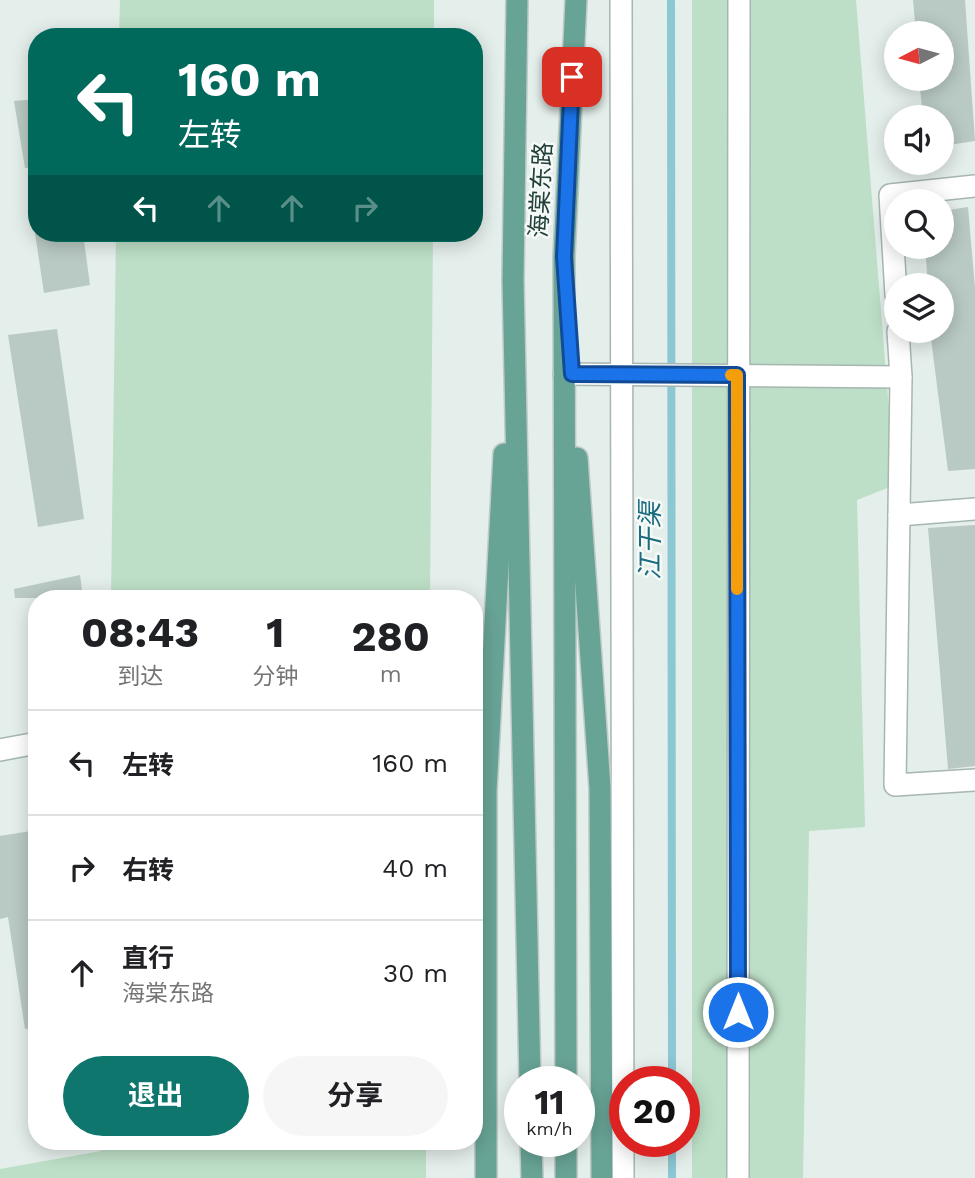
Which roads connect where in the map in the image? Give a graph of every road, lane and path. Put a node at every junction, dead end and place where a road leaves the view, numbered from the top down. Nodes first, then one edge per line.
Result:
1 (517, 0) edge
2 (576, 0) edge
3 (621, 0) edge
4 (739, 0) edge
5 (975, 186) edge
6 (895, 273) edge
7 (513, 280) junction
8 (899, 343) edge
9 (568, 374) junction
10 (627, 375) junction
11 (737, 375) junction
12 (901, 377) junction
13 (975, 509) edge
14 (899, 515) junction
15 (28, 745) edge
16 (0, 750) edge
17 (975, 780) edge
18 (530, 1066) edge
19 (566, 1066) edge
20 (531, 1157) edge
21 (566, 1157) edge
22 (486, 1178) edge
23 (532, 1178) edge
24 (566, 1178) edge
25 (602, 1178) edge
26 (623, 1178) edge
27 (738, 1178) edge

1 - 7 main road, 海棠东路
2 - 9 main road, 海棠东路
3 - 10 street
4 - 11 street
5 - 6 street
7 - 18 main road
7 - 22 main road
8 - 12 street
9 - 10 street
9 - 19 main road
9 - 25 main road
10 - 11 street
10 - 26 street
11 - 12 street
11 - 27 street
12 - 14 street
13 - 14 street
14 - 17 street
15 - 16 street
20 - 23 main road
21 - 24 main road

